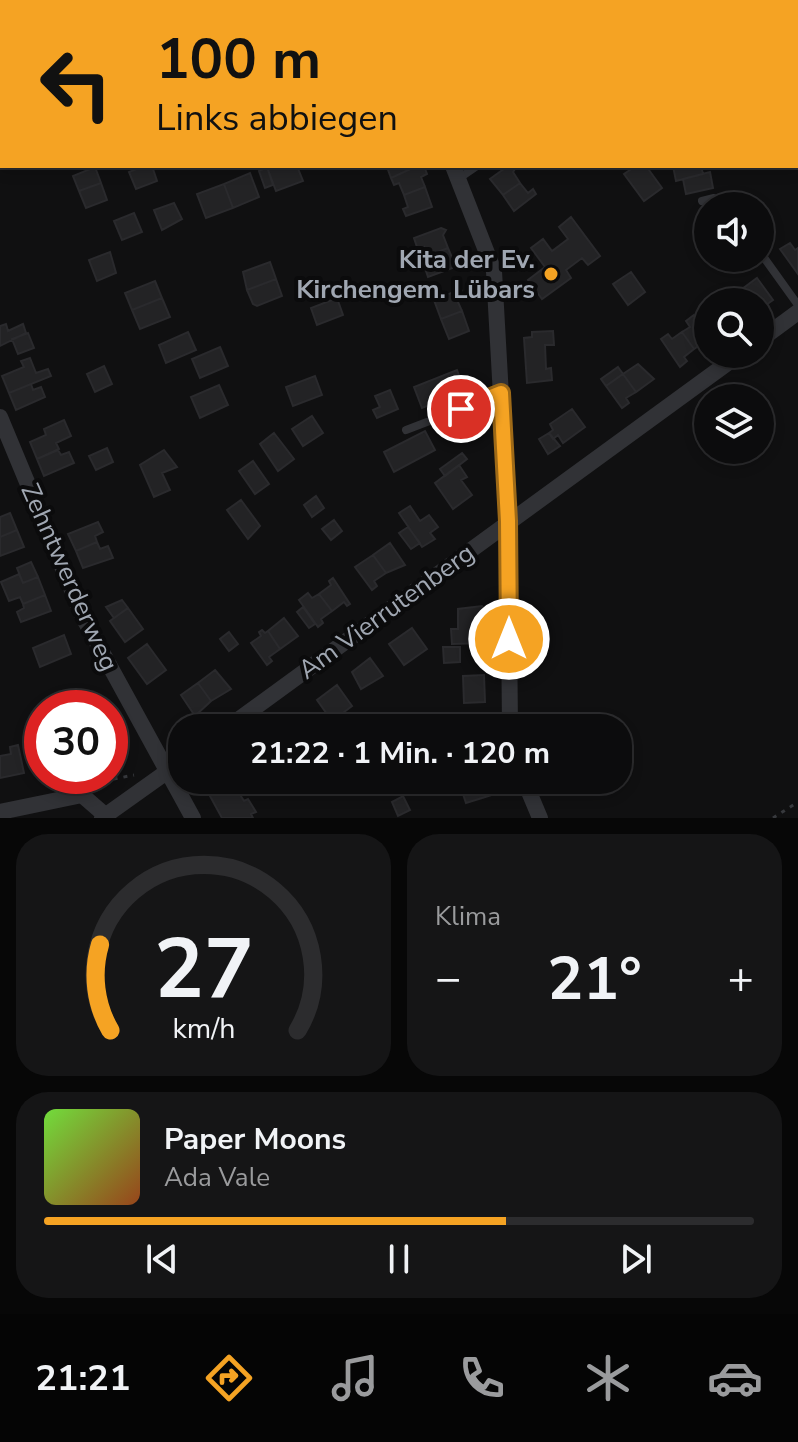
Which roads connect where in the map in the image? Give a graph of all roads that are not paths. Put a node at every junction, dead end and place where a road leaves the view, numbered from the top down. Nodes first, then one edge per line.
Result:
1 (456, 172) edge
2 (774, 272) edge
3 (798, 305) edge
4 (798, 312) edge
5 (774, 330) edge
6 (721, 368) edge
7 (501, 393) junction
8 (0, 417) edge
9 (406, 430) dead end
10 (508, 521) junction
11 (246, 714) edge
12 (510, 714) edge
13 (167, 772) junction
14 (530, 794) edge
15 (0, 812) edge
16 (103, 817) edge
17 (193, 818) edge
18 (540, 818) edge

1 - 7 street
2 - 3 lane
4 - 5 street
6 - 10 street, Am Vierrutenberg
7 - 9 lane
7 - 10 street
8 - 13 street, Zehntwerderweg
10 - 11 street, Am Vierrutenberg
10 - 12 street
13 - 16 street
13 - 17 street, Zehntwerderweg
14 - 18 street
15 - 16 street

